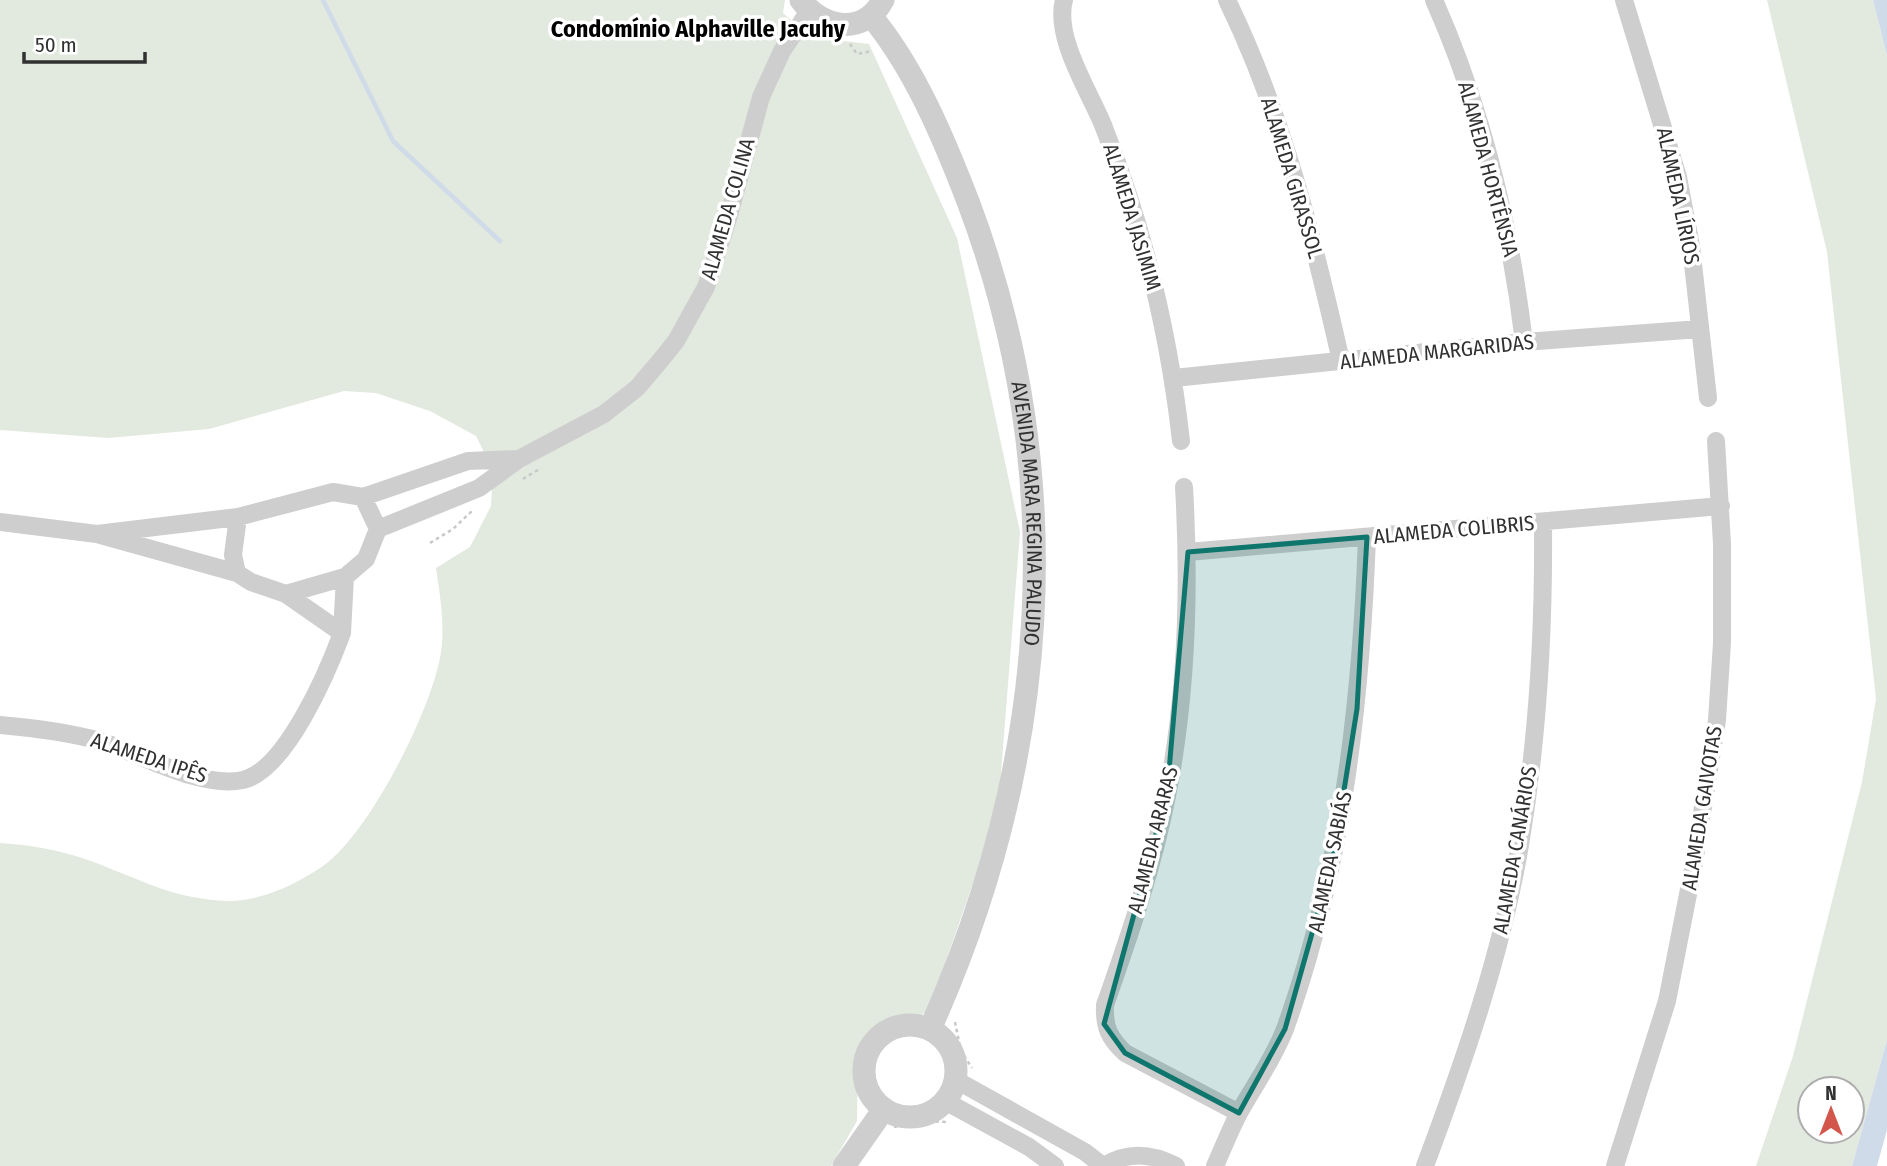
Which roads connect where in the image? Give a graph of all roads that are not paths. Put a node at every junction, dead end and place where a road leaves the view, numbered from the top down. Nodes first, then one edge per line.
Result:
1 (1064, 0) edge
2 (1227, 0) edge
3 (1434, 0) edge
4 (1623, 0) edge
5 (805, 5) edge
6 (877, 8) edge
7 (1699, 329) junction
8 (1524, 342) junction
9 (1341, 361) junction
10 (1174, 378) junction
11 (1707, 398) dead end
12 (1181, 441) dead end
13 (1716, 441) dead end
14 (519, 459) junction
15 (450, 467) junction
16 (1184, 487) dead end
17 (461, 496) junction
18 (363, 497) junction
19 (1721, 506) junction
20 (238, 517) junction
21 (0, 522) edge
22 (1543, 523) junction
23 (378, 529) junction
24 (97, 534) junction
25 (1367, 537) junction
26 (1188, 552) junction
27 (237, 573) junction
28 (345, 577) junction
29 (286, 594) junction
30 (342, 633) junction
31 (0, 725) edge
32 (930, 1029) junction
33 (964, 1084) junction
34 (954, 1106) junction
35 (1239, 1112) junction
36 (883, 1119) junction
37 (1041, 1126) junction
38 (1029, 1147) junction
39 (844, 1166) edge
40 (1055, 1166) edge
41 (1104, 1166) edge
42 (1176, 1166) edge
43 (1215, 1166) edge
44 (1425, 1166) edge
45 (1615, 1166) edge

1 - 10 street, ALAMEDA JASIMIM
2 - 9 street, ALAMEDA GIRASSOL
3 - 8 street, ALAMEDA HORTÊNSIA
4 - 7 street, ALAMEDA LÍRIOS
5 - 6 street
5 - 14 street, ALAMEDA COLINA
6 - 32 street, AVENIDA MARA REGINA PALUDO
7 - 8 street, ALAMEDA MARGARIDAS
7 - 11 street, ALAMEDA LÍRIOS
8 - 9 street, ALAMEDA MARGARIDAS
9 - 10 street, ALAMEDA MARGARIDAS
10 - 12 street, ALAMEDA JASIMIM
13 - 19 street, ALAMEDA GAIVOTAS
14 - 15 street
14 - 17 street, ALAMEDA COLINA
15 - 17 street
15 - 18 street
16 - 26 street, ALAMEDA ARARAS
17 - 23 street, ALAMEDA COLINA
18 - 20 street
18 - 23 street
19 - 22 street, ALAMEDA COLIBRIS
19 - 45 street, ALAMEDA GAIVOTAS
20 - 24 street
20 - 27 street
21 - 24 street
22 - 25 street, ALAMEDA COLIBRIS
22 - 44 street, ALAMEDA CANÁRIOS
23 - 28 street
24 - 27 street
25 - 26 street, ALAMEDA COLIBRIS
25 - 35 street, ALAMEDA SABIÁS
26 - 35 street, ALAMEDA ARARAS
27 - 29 street
28 - 29 street
28 - 30 street
29 - 30 street
30 - 31 street, ALAMEDA IPÊS
32 - 33 street
32 - 36 street
33 - 34 street
33 - 37 street
34 - 36 street
34 - 38 street
35 - 43 street, ALAMEDA SABIÁS
36 - 39 street
37 - 38 street
37 - 41 street
38 - 40 street
41 - 42 street

